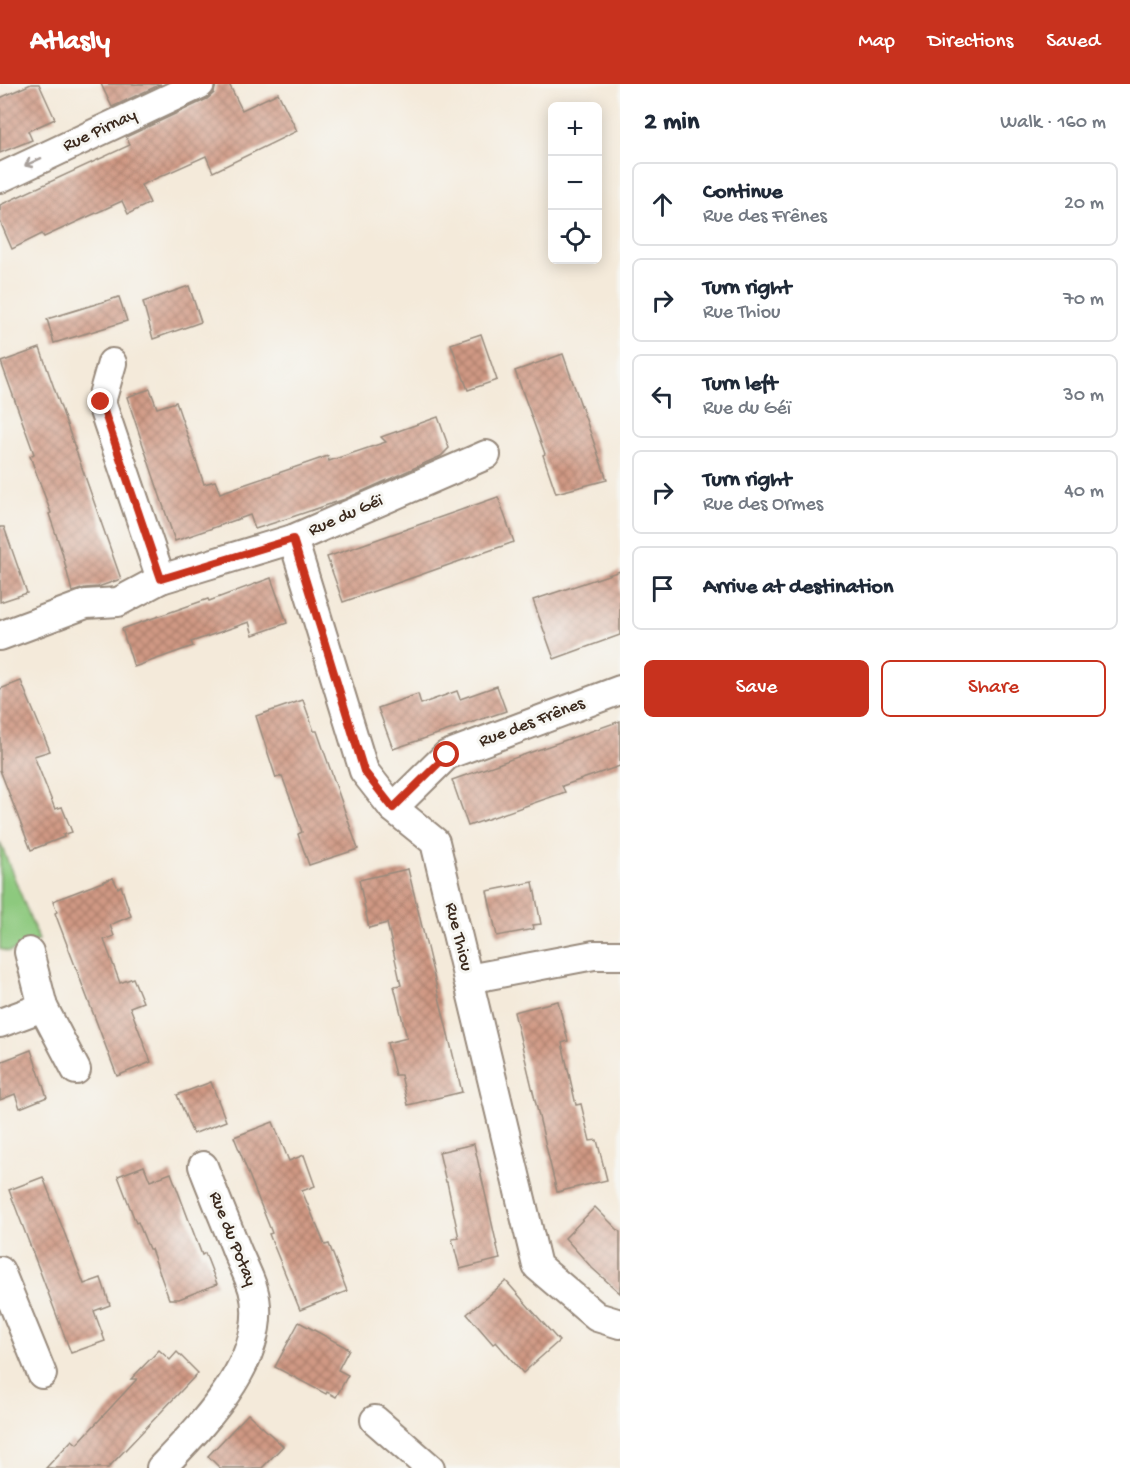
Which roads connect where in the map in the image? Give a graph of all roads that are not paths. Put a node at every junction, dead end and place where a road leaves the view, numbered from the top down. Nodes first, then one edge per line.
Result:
1 (200, 84) edge
2 (0, 178) edge
3 (112, 363) dead end
4 (486, 455) dead end
5 (293, 539) junction
6 (161, 579) junction
7 (0, 636) edge
8 (620, 690) edge
9 (393, 808) junction
10 (29, 952) dead end
11 (620, 956) edge
12 (468, 979) junction
13 (43, 1007) junction
14 (0, 1023) edge
15 (75, 1070) dead end
16 (202, 1166) dead end
17 (1, 1278) edge
18 (620, 1324) edge
19 (42, 1374) dead end
20 (375, 1420) dead end
21 (166, 1466) edge
22 (430, 1468) edge

1 -> 2 street, Rue Pirnay
3 - 6 street
4 - 5 street, Rue du Géï
5 - 6 street, Rue du Géï
5 - 9 street, Rue Thiou
6 - 7 street, Rue du Géï
8 - 9 street, Rue des Frênes
9 - 12 street, Rue Thiou
10 - 13 street
11 - 12 street
12 - 18 street, Rue Thiou
13 - 14 street
13 - 15 street
16 - 21 street, Rue du Potay
17 - 19 street
20 - 22 street

